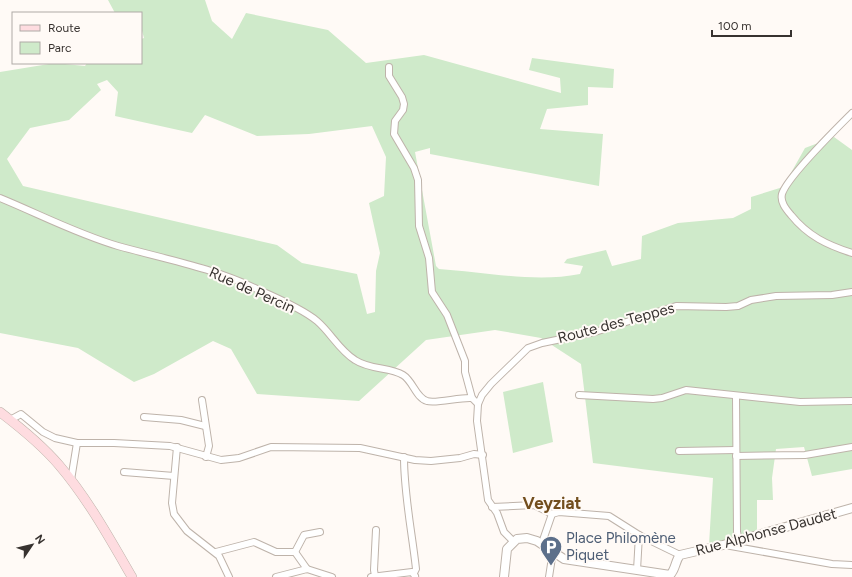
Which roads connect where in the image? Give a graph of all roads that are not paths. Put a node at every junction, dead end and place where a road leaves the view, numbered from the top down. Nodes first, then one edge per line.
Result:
1 (389, 67) dead end
2 (852, 113) edge
3 (0, 198) edge
4 (852, 253) edge
5 (852, 292) edge
6 (579, 395) dead end
7 (736, 396) junction
8 (472, 398) junction
9 (202, 400) dead end
10 (852, 401) edge
11 (478, 404) junction
12 (0, 412) edge
13 (144, 417) dead end
14 (10, 420) junction
15 (205, 426) junction
16 (77, 444) junction
17 (177, 447) junction
18 (852, 447) edge
19 (679, 451) dead end
20 (736, 453) junction
21 (483, 455) junction
22 (206, 457) junction
23 (404, 457) junction
24 (124, 472) dead end
25 (174, 476) junction
26 (71, 480) junction
27 (492, 507) junction
28 (852, 508) edge
29 (552, 514) junction
30 (376, 530) dead end
31 (320, 532) dead end
32 (639, 535) junction
33 (513, 541) junction
34 (739, 541) junction
35 (542, 543) junction
36 (723, 545) junction
37 (553, 551) junction
38 (216, 552) junction
39 (295, 552) junction
40 (680, 555) junction
41 (852, 565) edge
42 (307, 569) junction
43 (637, 570) junction
44 (415, 575) edge
45 (673, 576) edge
46 (132, 577) edge
47 (228, 577) edge
48 (276, 577) edge
49 (332, 577) edge
50 (373, 577) edge
51 (504, 577) edge
52 (550, 577) edge

1 - 8 street
2 - 4 street
3 - 8 street, Rue de Percin
5 - 11 street, Route des Teppes
6 - 7 street
7 - 10 street
7 - 20 street
8 - 11 street
9 - 15 street
11 - 21 street
12 - 14 main road
13 - 15 street
14 - 16 street
14 - 26 main road
15 - 22 street
16 - 17 street
16 - 26 street
17 - 22 street
17 - 25 street
18 - 20 street
19 - 20 street
20 - 34 street
21 - 23 street
21 - 27 street
22 - 23 street
23 - 44 street
24 - 25 street
25 - 38 street
26 - 46 main road
27 - 29 street, Rue Alphonse Daudet
27 - 33 street
28 - 34 street, Rue Alphonse Daudet
29 - 32 street, Rue Alphonse Daudet
29 - 35 street
30 - 50 street
31 - 39 street
32 - 40 street, Rue Alphonse Daudet
32 - 43 street
33 - 35 street
33 - 51 street
34 - 36 street, Rue Alphonse Daudet
35 - 37 street
36 - 40 street, Rue Alphonse Daudet
36 - 41 street
37 - 43 street
37 - 52 street
38 - 39 street
38 - 47 street
39 - 42 street
40 - 45 street, Rue Alphonse Daudet
42 - 48 street
42 - 49 street
43 - 45 street
44 - 50 street

